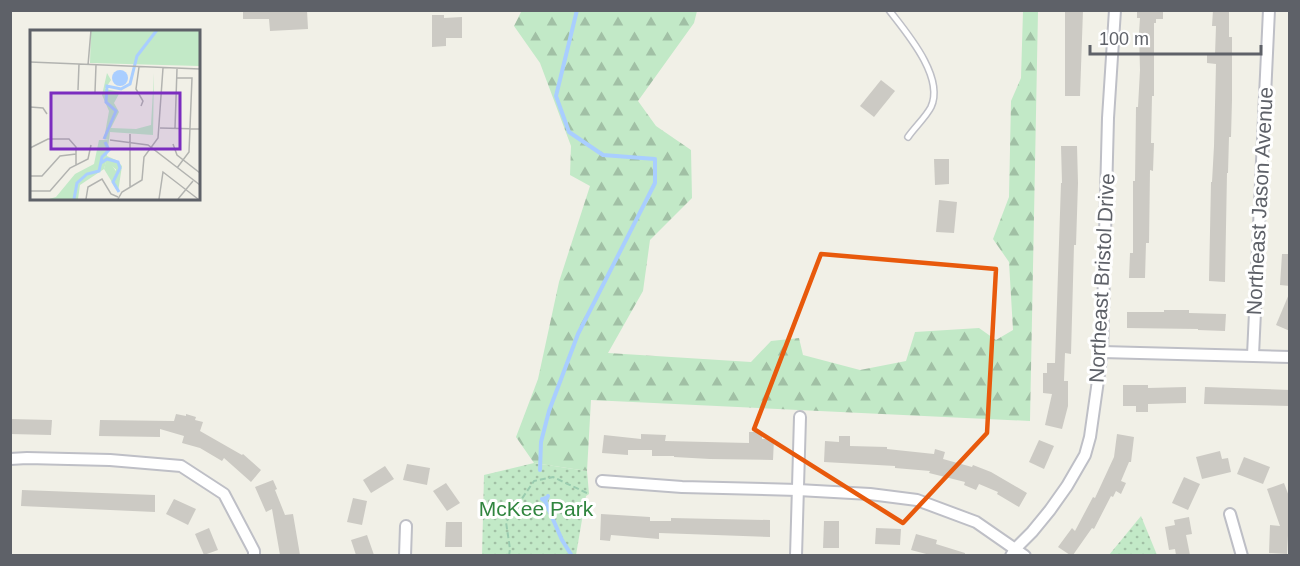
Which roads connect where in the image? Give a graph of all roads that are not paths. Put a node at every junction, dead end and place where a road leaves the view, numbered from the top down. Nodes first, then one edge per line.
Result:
1 (889, 10) edge
2 (1115, 10) edge
3 (1269, 10) edge
4 (908, 137) dead end
5 (1102, 352) junction
6 (1253, 355) junction
7 (1290, 357) edge
8 (800, 417) dead end
9 (10, 459) edge
10 (602, 481) dead end
11 (798, 490) junction
12 (1230, 514) dead end
13 (406, 526) dead end
14 (1013, 552) edge
15 (254, 555) edge
16 (405, 555) edge
17 (796, 555) edge
18 (1024, 555) edge
19 (1242, 555) edge

1 - 4 lane
2 - 5 street, Northeast Bristol Drive
3 - 6 street, Northeast Jason Avenue
5 - 6 street
5 - 14 street, Northeast Bristol Drive
6 - 7 street
8 - 11 street
9 - 15 street
10 - 11 street
11 - 14 street
11 - 17 street
12 - 19 street
13 - 16 street
14 - 18 street

